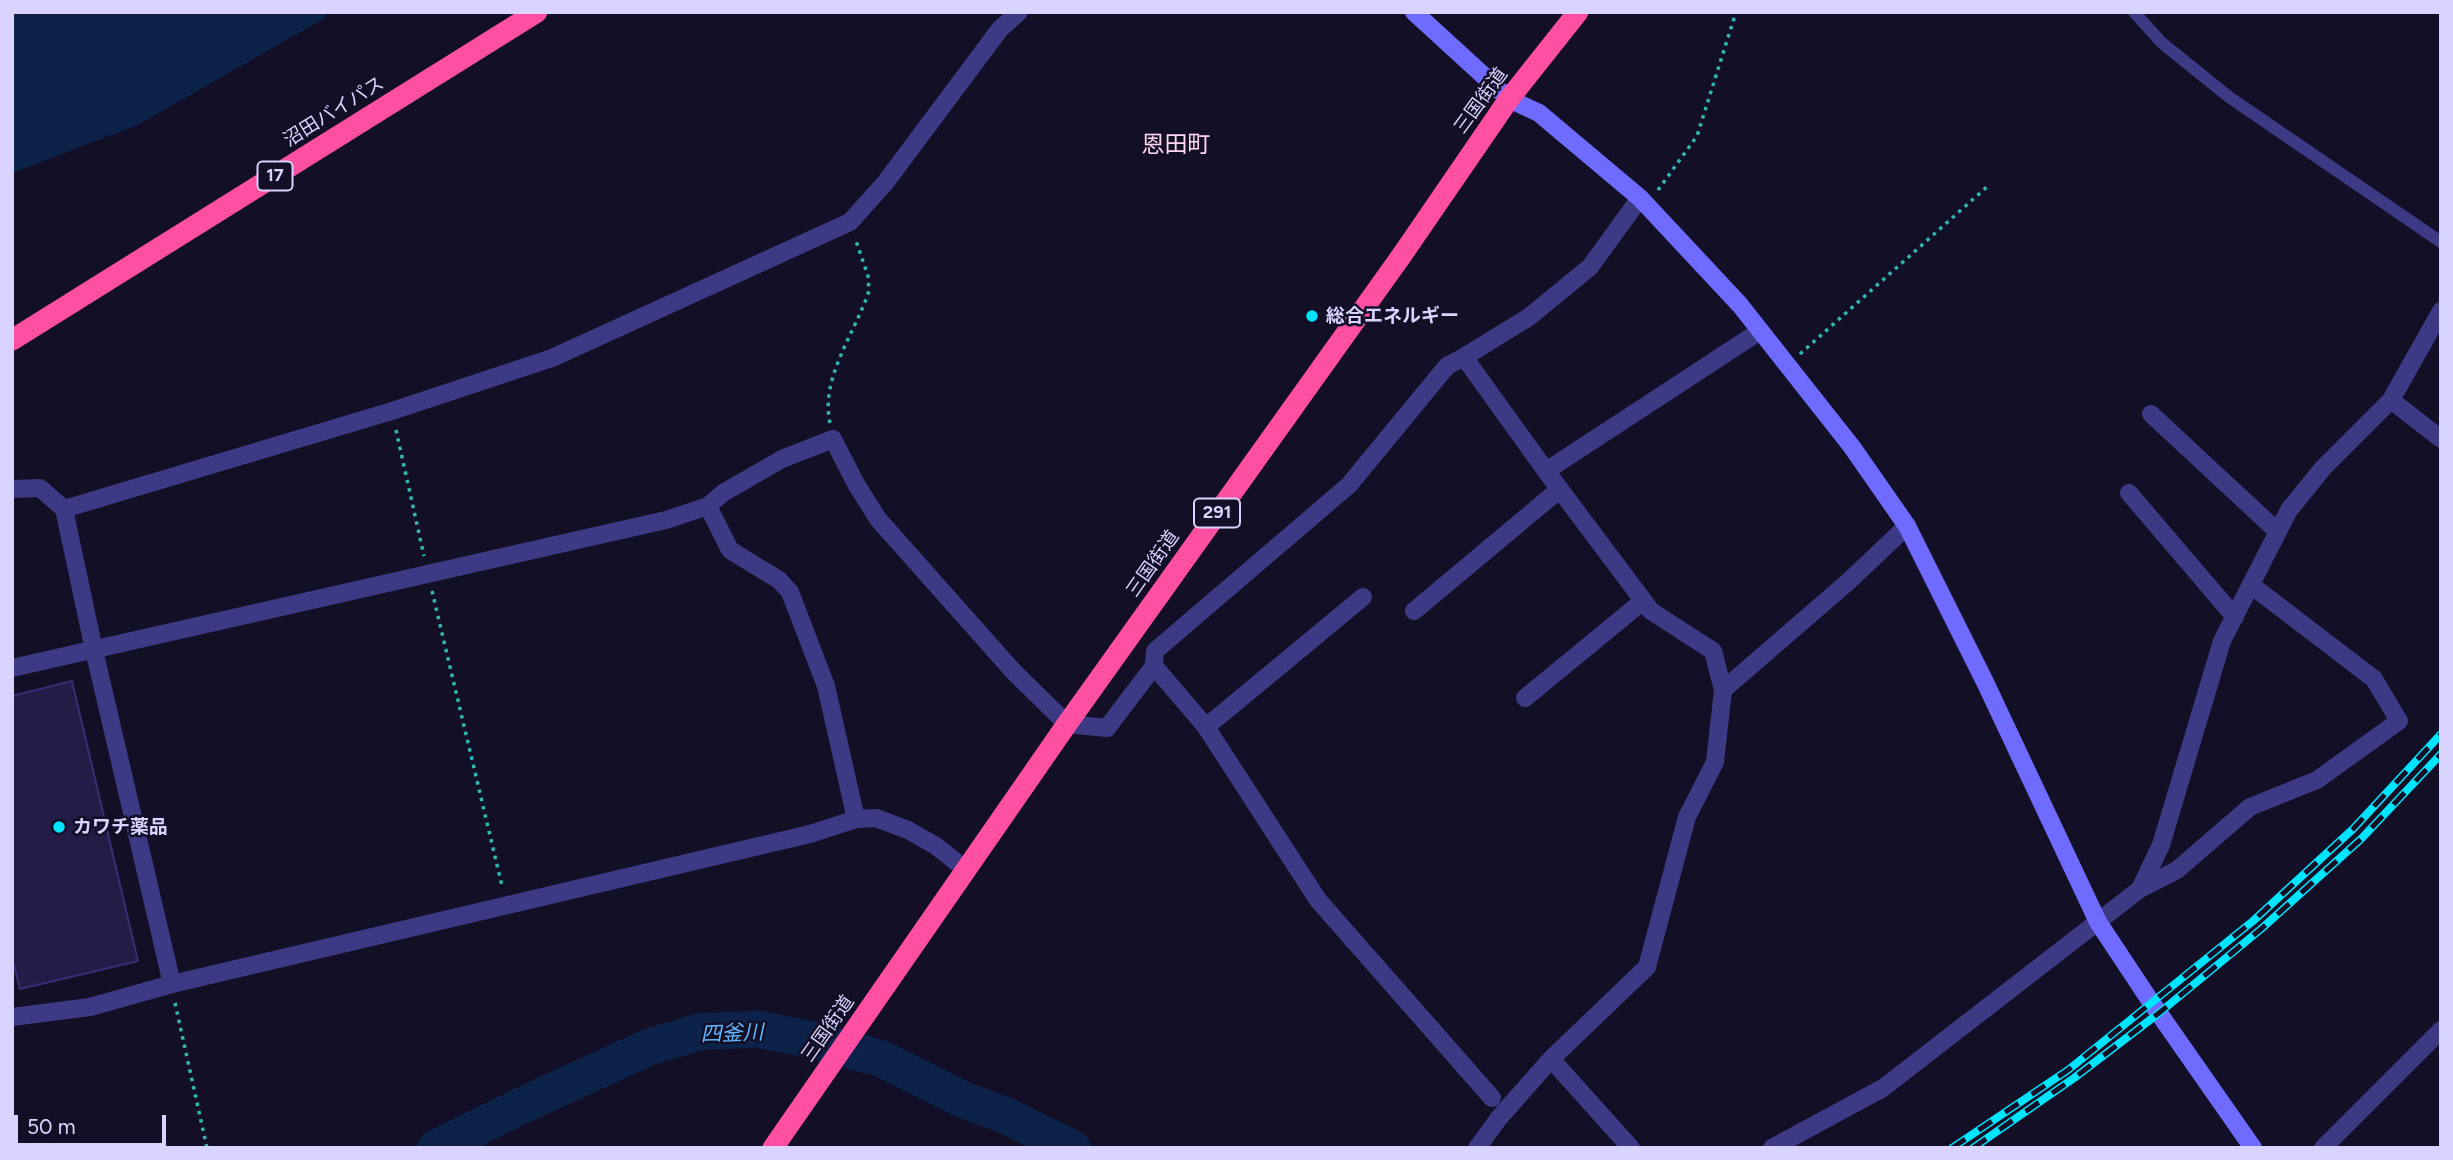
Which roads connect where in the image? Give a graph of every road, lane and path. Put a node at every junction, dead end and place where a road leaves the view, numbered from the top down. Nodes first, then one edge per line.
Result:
1 (537, 12) edge
2 (1019, 12) edge
3 (1414, 12) edge
4 (1578, 12) edge
5 (1736, 12) edge
6 (2134, 12) edge
7 (1509, 99) junction
8 (1989, 185) dead end
9 (1643, 202) junction
10 (850, 222) junction
11 (2441, 242) edge
12 (2441, 311) edge
13 (1760, 331) junction
14 (12, 340) edge
15 (1464, 357) junction
16 (1787, 366) junction
17 (2391, 400) junction
18 (392, 411) junction
19 (2151, 414) dead end
20 (833, 439) junction
21 (2441, 439) edge
22 (1546, 471) junction
23 (12, 489) edge
24 (1560, 489) junction
25 (2129, 494) dead end
26 (708, 506) junction
27 (64, 509) junction
28 (1907, 526) junction
29 (2278, 532) junction
30 (428, 574) junction
31 (2251, 585) junction
32 (1363, 597) dead end
33 (1643, 601) junction
34 (1413, 611) dead end
35 (2235, 617) junction
36 (94, 650) junction
37 (1154, 666) junction
38 (12, 668) edge
39 (1723, 690) junction
40 (1525, 698) dead end
41 (1067, 724) junction
42 (1206, 727) junction
43 (856, 819) junction
44 (965, 869) junction
45 (2140, 889) junction
46 (506, 904) junction
47 (2098, 922) junction
48 (172, 984) junction
49 (12, 1017) edge
50 (2441, 1030) edge
51 (1551, 1059) junction
52 (1492, 1098) dead end
53 (207, 1148) edge
54 (773, 1148) edge
55 (1478, 1148) edge
56 (1631, 1148) edge
57 (1772, 1148) edge
58 (2253, 1148) edge
59 (2323, 1148) edge

1 - 14 highway, 沼田バイパス / 17
2 - 10 street
3 - 7 street
4 - 7 highway, 三国街道 / 291
5 - 9 path
6 - 11 lane
7 - 9 street
7 - 41 highway, 三国街道 / 291
8 - 16 path
9 - 13 street
9 - 15 street
10 - 18 street
10 - 20 path
12 - 17 street
13 - 16 street
13 - 22 street
15 - 22 street
15 - 37 street
16 - 28 street
17 - 21 street
17 - 29 street
18 - 27 street
18 - 30 path
19 - 29 street
20 - 26 street
20 - 41 street
22 - 24 street
23 - 27 street
24 - 33 street
24 - 34 street
25 - 35 street
26 - 30 street
26 - 43 street
27 - 36 street
28 - 39 street
28 - 47 street
29 - 31 street
30 - 36 street
30 - 46 path
31 - 35 street
31 - 45 street
32 - 42 street
33 - 39 street
33 - 40 street
35 - 45 street
36 - 38 street
36 - 48 street
37 - 41 street
37 - 42 street
39 - 51 street
41 - 44 highway, 三国街道 / 291
42 - 52 street
43 - 44 street
43 - 46 street
44 - 54 highway, 三国街道 / 291
45 - 47 street
46 - 48 street
47 - 57 street
47 - 58 street
48 - 49 street
48 - 53 path
50 - 59 street
51 - 55 street
51 - 56 street

